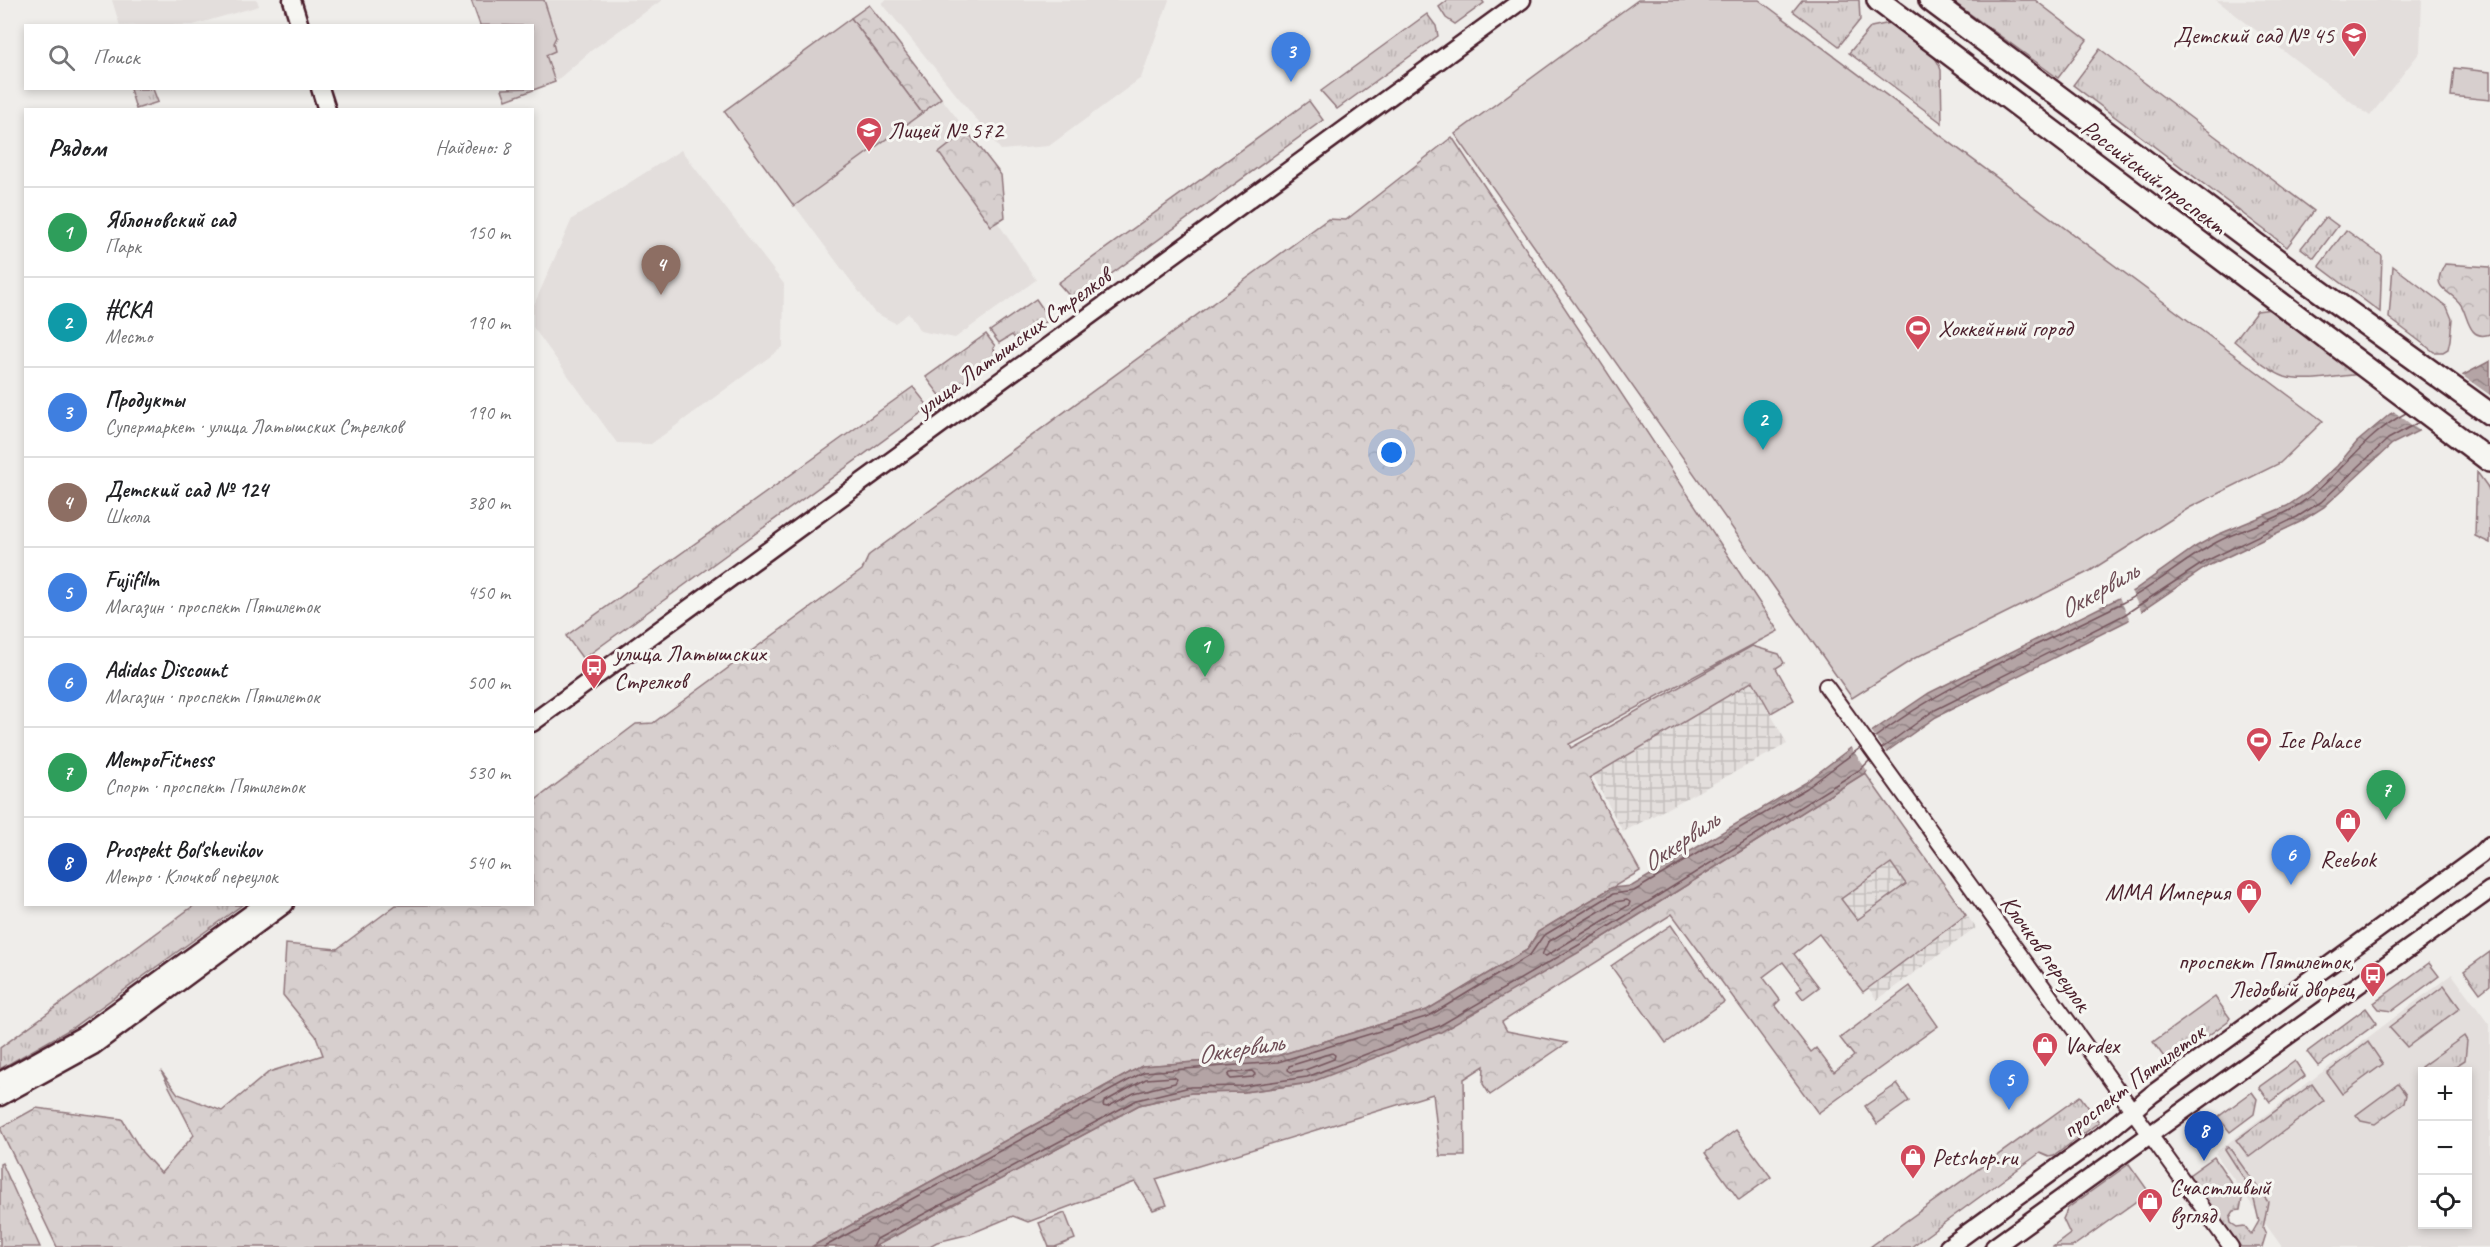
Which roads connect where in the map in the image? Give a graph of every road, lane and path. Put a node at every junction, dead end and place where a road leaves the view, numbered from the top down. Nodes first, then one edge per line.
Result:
1 (292, 0) edge
2 (1503, 0) edge
3 (1522, 0) edge
4 (1878, 0) edge
5 (1930, 0) edge
6 (299, 24) edge
7 (321, 90) edge
8 (326, 108) edge
9 (2490, 414) edge
10 (2490, 461) edge
11 (1826, 686) dead end
12 (534, 708) edge
13 (534, 722) edge
14 (2490, 845) edge
15 (2490, 890) edge
16 (261, 906) edge
17 (282, 906) edge
18 (0, 1082) edge
19 (0, 1097) edge
20 (2133, 1110) junction
21 (2150, 1135) junction
22 (1948, 1247) edge
23 (1994, 1247) edge
24 (2231, 1247) edge

1 - 6 street
2 - 12 street, улица Латышских Стрелков
3 - 13 street, улица Латышских Стрелков
4 - 10 main road, Российский проспект
5 - 9 main road, Российский проспект
7 - 8 street
11 - 20 street, Клочков переулок
14 - 20 street, проспект Пятилеток
15 - 21 street
16 - 18 street
17 - 19 street
20 - 21 street, Клочков переулок
20 - 22 street, проспект Пятилеток
21 - 23 street
21 - 24 street, Клочков переулок

